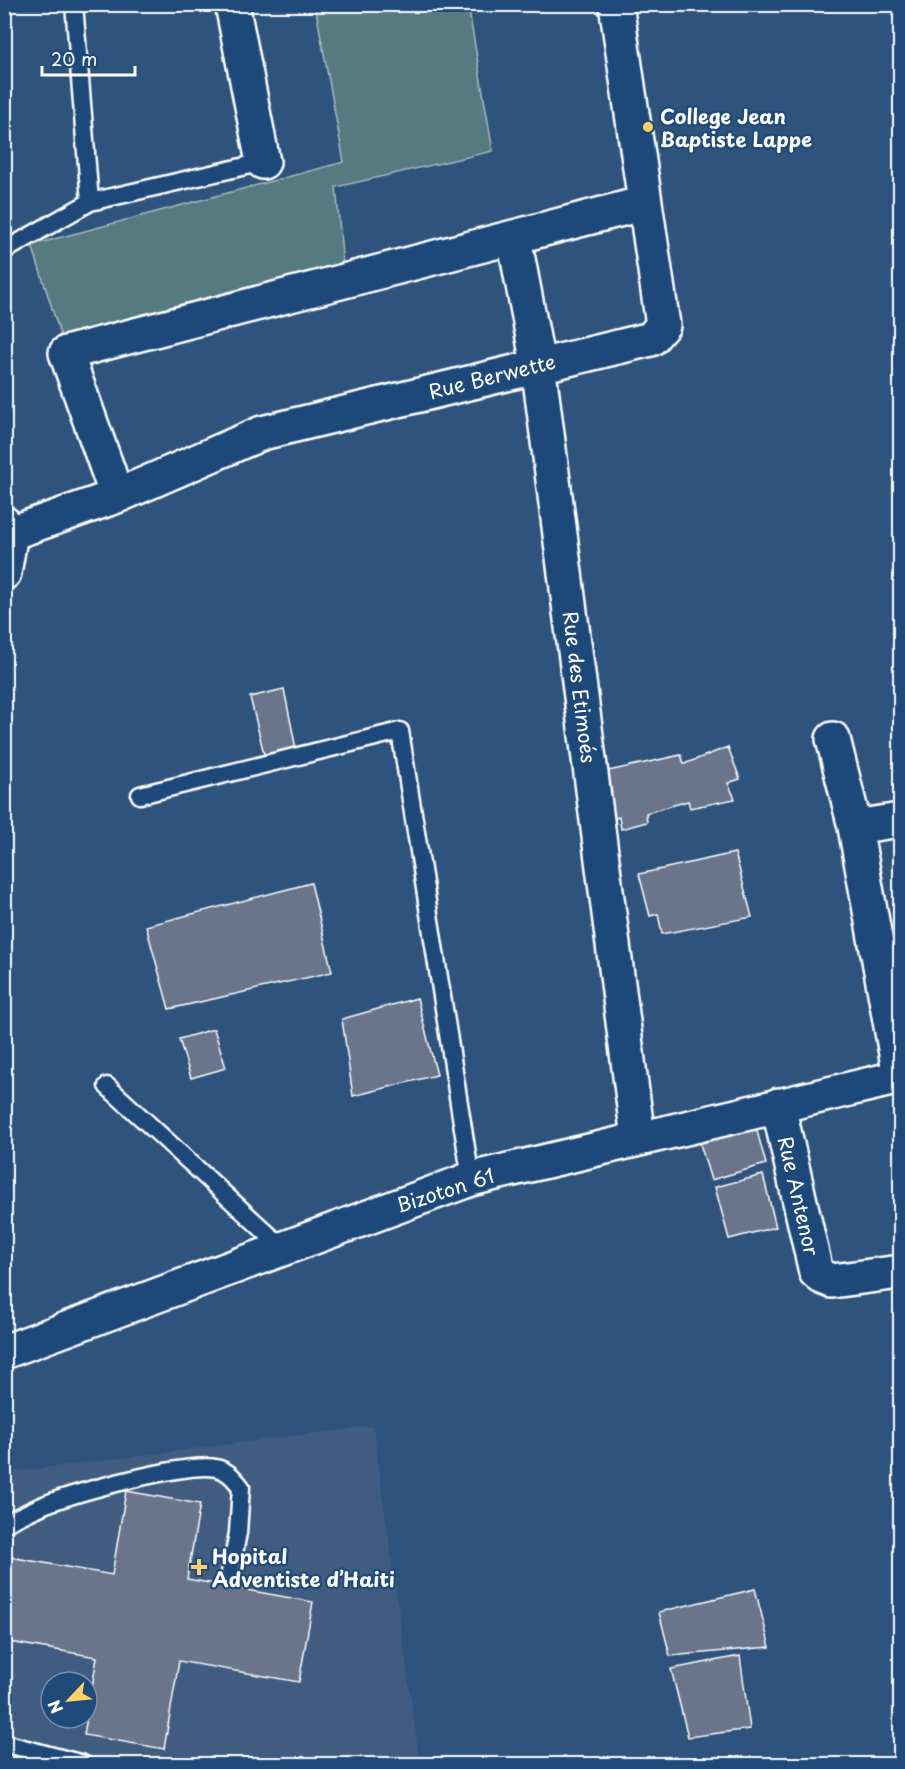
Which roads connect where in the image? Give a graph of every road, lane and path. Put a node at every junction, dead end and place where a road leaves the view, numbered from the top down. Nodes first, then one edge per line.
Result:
1 (74, 4) edge
2 (232, 4) edge
3 (616, 4) edge
4 (263, 162) joint
5 (90, 202) junction
6 (645, 203) junction
7 (514, 238) junction
8 (7, 246) edge
9 (538, 364) junction
10 (117, 496) junction
11 (8, 528) edge
12 (4, 573) edge
13 (833, 738) dead end
14 (140, 795) dead end
15 (900, 820) edge
16 (855, 827) junction
17 (900, 1076) edge
18 (107, 1086) dead end
19 (778, 1105) junction
20 (638, 1138) junction
21 (471, 1179) junction
22 (283, 1248) junction
23 (900, 1272) edge
24 (4, 1352) edge
25 (4, 1524) edge
26 (230, 1573) dead end
27 (4, 1743) edge
28 (57, 1761) edge
29 (83, 1764) edge

1 - 5 lane
2 - 4 street
3 - 6 street, Rue Berwette
4 - 5 lane
5 - 8 lane
6 - 7 street
6 - 9 street, Rue Berwette
7 - 9 street, Rue des Etimoés
7 - 10 street
9 - 10 street, Rue Berwette
9 - 20 street, Rue des Etimoés
10 - 11 street, Rue Berwette
11 - 12 street
13 - 16 street
14 - 21 lane
15 - 16 street
16 - 17 street
17 - 19 street, Bizoton 61
18 - 22 lane
19 - 20 street, Bizoton 61
19 - 23 street, Rue Antenor
20 - 21 street, Bizoton 61
21 - 22 street, Bizoton 61
22 - 24 street, Bizoton 61
25 - 26 lane
27 - 28 lane
28 - 29 lane

